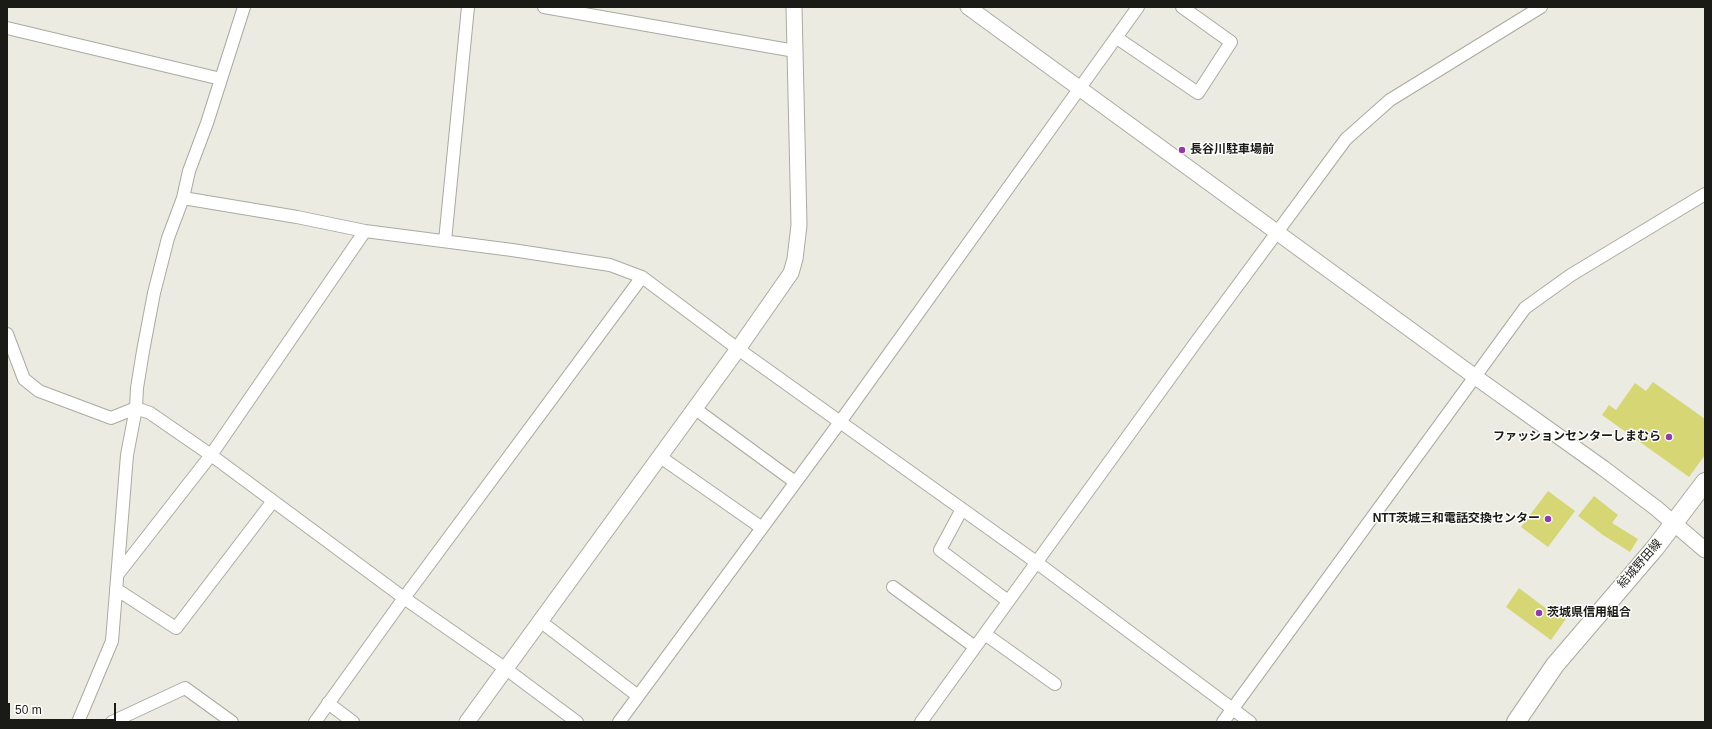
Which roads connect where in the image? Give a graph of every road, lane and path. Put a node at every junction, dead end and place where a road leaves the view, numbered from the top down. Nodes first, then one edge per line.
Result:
1 (244, 7) edge
2 (468, 7) edge
3 (544, 7) edge
4 (794, 7) edge
5 (968, 7) edge
6 (1138, 7) edge
7 (1182, 7) edge
8 (1541, 7) edge
9 (7, 28) edge
10 (1117, 38) junction
11 (795, 51) junction
12 (221, 79) junction
13 (1080, 87) junction
14 (1705, 194) edge
15 (183, 198) junction
16 (365, 231) junction
17 (1277, 232) junction
18 (444, 241) junction
19 (642, 277) junction
20 (7, 334) edge
21 (738, 349) junction
22 (13, 366) edge
23 (1474, 376) junction
24 (136, 408) junction
25 (694, 408) junction
26 (840, 422) junction
27 (211, 455) junction
28 (659, 456) junction
29 (795, 482) junction
30 (1705, 482) edge
31 (273, 501) junction
32 (962, 509) junction
33 (1674, 524) junction
34 (762, 528) junction
35 (1705, 550) edge
36 (1036, 562) junction
37 (118, 574) junction
38 (893, 587) dead end
39 (116, 589) junction
40 (404, 598) junction
41 (1008, 601) junction
42 (540, 622) junction
43 (985, 634) junction
44 (975, 647) junction
45 (506, 669) junction
46 (1055, 684) dead end
47 (638, 696) junction
48 (328, 703) junction
49 (1232, 709) junction
50 (78, 722) edge
51 (112, 722) edge
52 (232, 722) edge
53 (315, 722) edge
54 (353, 722) edge
55 (467, 722) edge
56 (577, 722) edge
57 (619, 722) edge
58 (921, 722) edge
59 (1223, 722) edge
60 (1250, 722) edge
61 (1516, 722) edge

1 - 12 street
2 - 18 street
3 - 11 street
4 - 11 street
5 - 13 street
6 - 10 street
7 - 10 street
8 - 17 street
9 - 12 street
10 - 13 street
11 - 21 street
12 - 15 street
13 - 17 street
13 - 26 street
14 - 23 street
15 - 16 street
15 - 24 street
16 - 18 street
16 - 27 street
17 - 23 street
17 - 36 street
18 - 19 street
19 - 21 street
19 - 40 street
20 - 22 street
21 - 25 street
21 - 26 street
22 - 24 street
23 - 33 street
23 - 49 street
24 - 27 street
24 - 37 street
25 - 28 street
25 - 29 street
26 - 29 street
26 - 32 street
27 - 31 street
27 - 37 street
28 - 34 street
28 - 42 street
29 - 34 street
30 - 33 main road, 結城野田線
31 - 39 street
31 - 40 street
32 - 36 street
32 - 41 street
33 - 35 street
33 - 61 main road, 結城野田線
34 - 47 street
36 - 41 street
36 - 49 street
37 - 39 street
38 - 44 street
39 - 50 street
40 - 45 street
40 - 48 street
41 - 43 street
42 - 45 street
42 - 47 street
43 - 44 street
43 - 46 street
44 - 58 street
45 - 55 street
45 - 56 street
47 - 57 street
48 - 53 street
48 - 54 street
49 - 59 street
49 - 60 street
51 - 52 street

